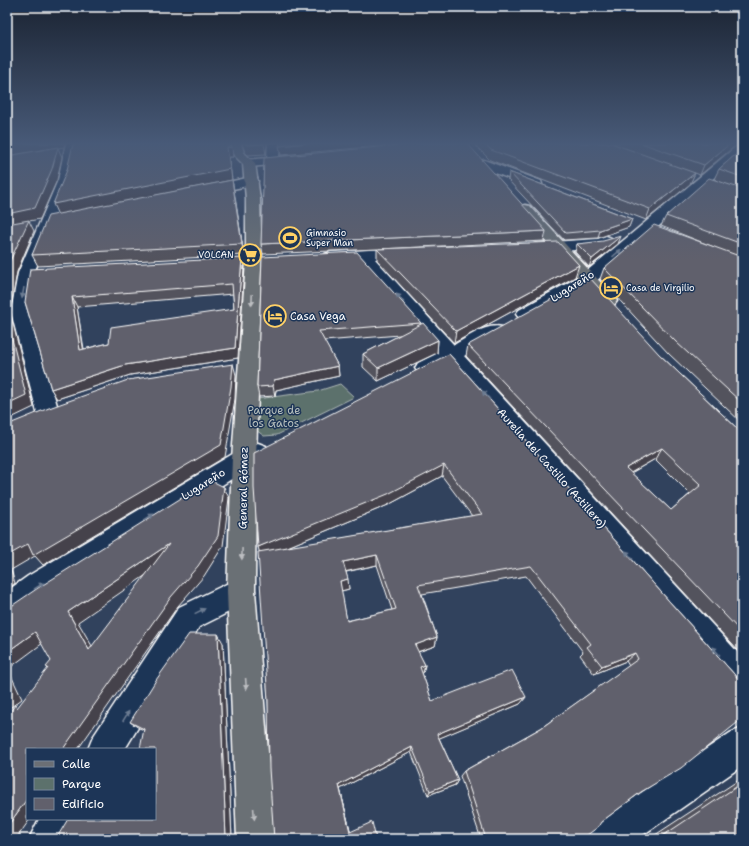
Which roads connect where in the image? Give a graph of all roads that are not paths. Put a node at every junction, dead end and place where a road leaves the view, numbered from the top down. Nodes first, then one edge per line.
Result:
1 (63, 182) edge
2 (244, 182) edge
3 (252, 182) edge
4 (501, 182) edge
5 (533, 182) edge
6 (705, 182) edge
7 (709, 184) joint
8 (504, 186) edge
9 (550, 190) edge
10 (191, 193) edge
11 (514, 197) edge
12 (631, 222) edge
13 (646, 228) junction
14 (661, 234) edge
15 (560, 247) junction
16 (520, 249) edge
17 (425, 252) edge
18 (362, 255) junction
19 (315, 258) edge
20 (588, 278) junction
21 (13, 313) edge
22 (620, 313) edge
23 (451, 355) junction
24 (249, 365) junction
25 (227, 368) edge
26 (408, 377) edge
27 (48, 413) edge
28 (274, 444) edge
29 (244, 446) junction
30 (241, 591) junction
31 (7, 608) edge
32 (742, 680) edge
33 (742, 745) edge
34 (106, 748) edge
35 (60, 820) edge
36 (48, 839) edge
37 (256, 839) edge
38 (605, 839) edge

1 -> 21 street
2 - 10 street
3 -> 24 main road, General Gómez
4 - 8 main road
5 - 9 street
6 - 7 street
7 - 13 street, Lugareño
11 - 15 main road
12 - 13 street
13 - 14 street
13 - 15 street
20 -> 13 street, Lugareño
15 - 16 street
15 - 20 main road
17 - 18 street
18 - 19 street
23 -> 18 street, Aurelia del Castillo (Astillero)
20 - 22 main road
20 - 23 street, Lugareño
21 - 27 street
23 - 26 street, Lugareño
32 -> 23 street, Aurelia del Castillo (Astillero)
24 - 25 street
24 - 29 main road, General Gómez
28 - 29 street
29 -> 30 main road, General Gómez
31 -> 29 street, Lugareño
34 -> 30 street
30 -> 37 main road, General Gómez
33 - 38 street
35 - 36 street

